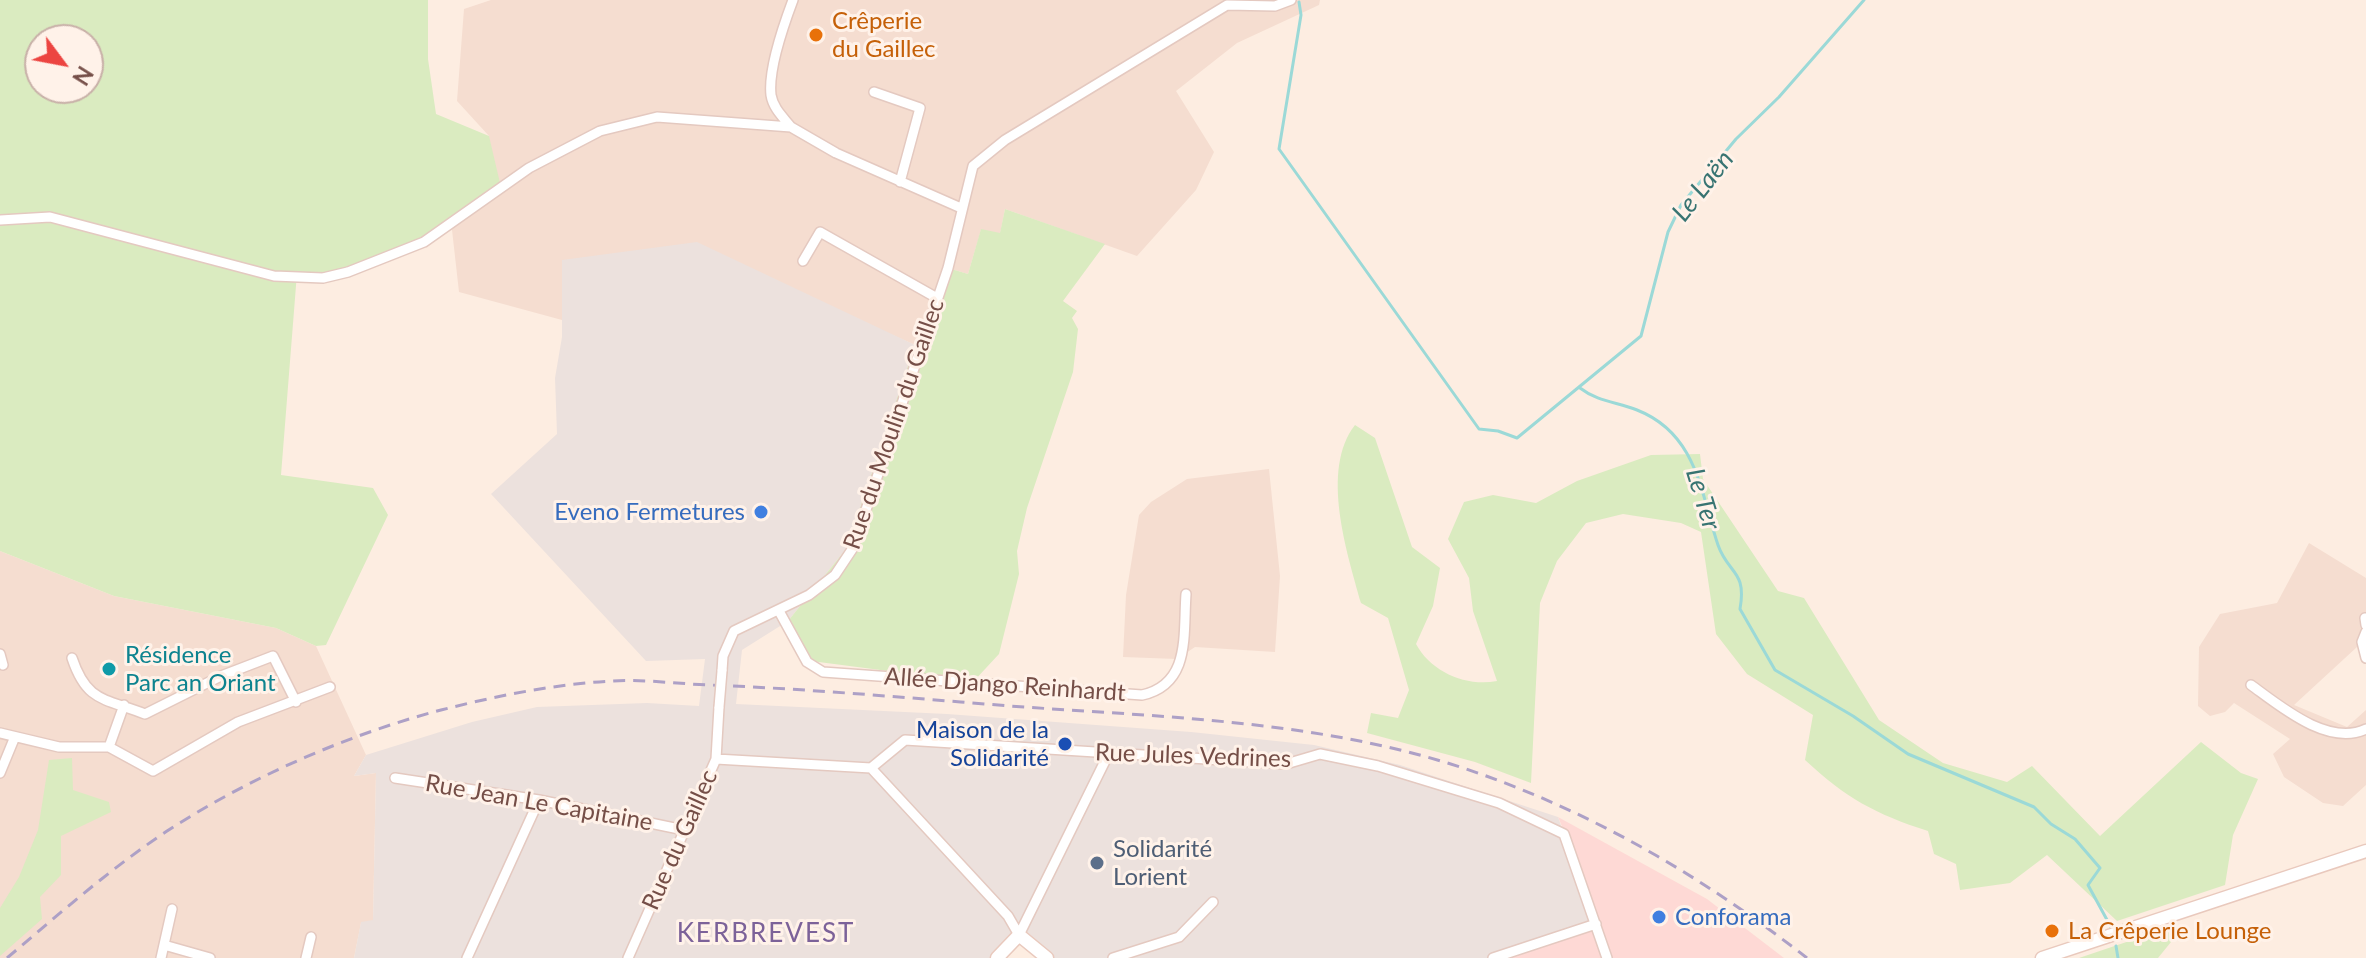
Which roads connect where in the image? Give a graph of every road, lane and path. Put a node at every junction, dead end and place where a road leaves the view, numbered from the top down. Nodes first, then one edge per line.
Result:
1 (793, 0) edge
2 (1291, 0) edge
3 (874, 92) dead end
4 (791, 127) junction
5 (900, 182) junction
6 (961, 208) junction
7 (0, 220) edge
8 (803, 261) dead end
9 (937, 298) junction
10 (1186, 594) dead end
11 (779, 611) junction
12 (2366, 632) edge
13 (72, 658) dead end
14 (2366, 658) edge
15 (722, 671) joint
16 (2251, 685) dead end
17 (330, 687) dead end
18 (292, 703) junction
19 (124, 705) junction
20 (2366, 729) edge
21 (0, 733) edge
22 (14, 739) junction
23 (109, 747) junction
24 (1108, 755) junction
25 (716, 759) junction
26 (871, 768) junction
27 (0, 773) edge
28 (395, 778) dead end
29 (539, 800) junction
30 (684, 830) junction
31 (2366, 851) edge
32 (1213, 902) dead end
33 (172, 909) dead end
34 (1596, 924) junction
35 (1019, 935) junction
36 (311, 937) dead end
37 (164, 945) junction
38 (161, 958) edge
39 (210, 958) edge
40 (306, 958) edge
41 (467, 958) edge
42 (628, 958) edge
43 (997, 958) edge
44 (1047, 958) edge
45 (1113, 958) edge
46 (1493, 958) edge
47 (1607, 958) edge
48 (2042, 958) edge

1 - 4 street
2 - 6 street, Rue du Moulin du Gaillec
3 - 5 street
4 - 5 street
4 - 7 street
5 - 6 street
6 - 9 street, Rue du Moulin du Gaillec
8 - 9 street
9 - 11 street, Rue du Moulin du Gaillec
10 - 11 street, Allée Django Reinhardt
11 - 15 street, Rue du Moulin du Gaillec
12 - 14 street
13 - 19 street
15 - 25 street, Rue du Gaillec, bridge
16 - 20 street
17 - 18 street
18 - 19 street
18 - 23 street
19 - 23 street
21 - 22 street
22 - 23 street
22 - 27 street
24 - 26 street, Rue Jules Vedrines
24 - 34 street, Rue Jules Vedrines
24 - 35 street
25 - 26 street
25 - 30 street, Rue du Gaillec
26 - 35 street
28 - 29 street, Rue Jean Le Capitaine
29 - 30 street, Rue Jean Le Capitaine
29 - 41 street
30 - 42 street, Rue du Gaillec
31 - 48 main road
32 - 45 street
33 - 37 street
34 - 46 street
34 - 47 street
35 - 43 main road
35 - 44 main road
36 - 40 street
37 - 38 street
37 - 39 street

